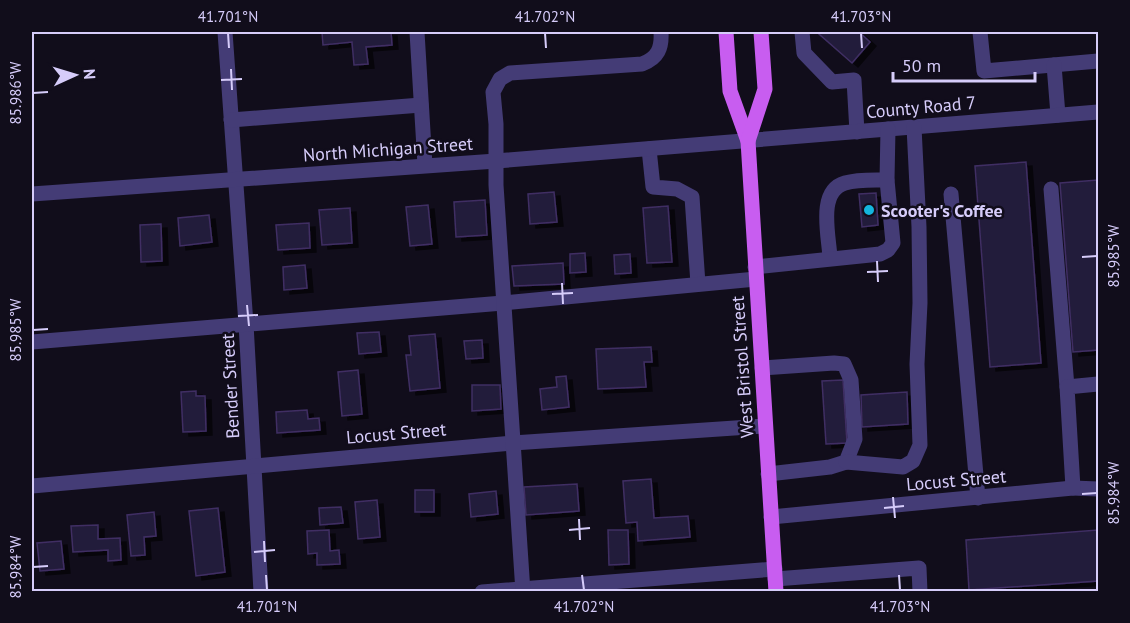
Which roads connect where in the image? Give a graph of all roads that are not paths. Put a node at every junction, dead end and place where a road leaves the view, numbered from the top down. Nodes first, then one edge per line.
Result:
1 (225, 32) edge
2 (417, 32) edge
3 (661, 32) edge
4 (726, 32) edge
5 (761, 32) edge
6 (802, 32) edge
7 (980, 32) edge
8 (1098, 61) edge
9 (1054, 65) junction
10 (420, 105) junction
11 (1098, 112) edge
12 (1058, 114) junction
13 (231, 120) junction
14 (914, 127) junction
15 (888, 129) junction
16 (857, 132) junction
17 (748, 141) junction
18 (649, 148) junction
19 (496, 161) junction
20 (425, 165) junction
21 (236, 179) junction
22 (887, 180) junction
23 (1052, 189) dead end
24 (32, 194) edge
25 (951, 194) dead end
26 (830, 258) junction
27 (756, 273) junction
28 (698, 284) junction
29 (503, 303) junction
30 (246, 324) junction
31 (32, 342) edge
32 (762, 368) junction
33 (1098, 384) edge
34 (1066, 387) junction
35 (765, 426) junction
36 (513, 443) junction
37 (846, 462) junction
38 (254, 465) junction
39 (768, 474) junction
40 (32, 486) edge
41 (1073, 488) junction
42 (1098, 489) edge
43 (978, 498) junction
44 (771, 517) junction
45 (775, 580) edge
46 (522, 590) edge
47 (261, 591) edge
48 (482, 591) edge
49 (920, 591) edge

1 - 13 street, Bender Street
2 - 10 street
3 - 19 street
4 - 17 main road, West Bristol Street
5 - 17 main road, West Bristol Street
6 - 16 street
7 - 9 street
8 - 9 street
9 - 12 street
10 - 13 street
10 - 20 street
11 - 12 street, County Road 7
12 - 14 street, County Road 7
13 - 21 street, Bender Street
14 - 15 street, County Road 7
14 - 37 street
15 - 16 street, County Road 7
15 - 22 street
16 - 17 street, County Road 7
17 - 18 street, North Michigan Street
17 - 27 main road, West Bristol Street
18 - 19 street, North Michigan Street
18 - 28 street
19 - 20 street, North Michigan Street
19 - 29 street
20 - 21 street, North Michigan Street
21 - 24 street, North Michigan Street
21 - 30 street, Bender Street
22 - 26 street
22 - 26 street
23 - 34 street
25 - 43 street
26 - 27 street
27 - 28 street
27 - 32 main road, West Bristol Street
28 - 29 street
29 - 30 street
29 - 36 street
30 - 31 street
30 - 38 street, Bender Street
32 - 35 main road, West Bristol Street
32 - 37 street
33 - 34 street
34 - 41 street
35 - 36 street, Locust Street
35 - 39 main road, West Bristol Street
36 - 38 street, Locust Street
36 - 46 street
37 - 39 street
38 - 40 street, Locust Street
38 - 47 street, Bender Street
39 - 44 main road, West Bristol Street
41 - 42 street, Locust Street
41 - 43 street, Locust Street
43 - 44 street, Locust Street
44 - 45 main road, West Bristol Street
45 - 46 street
45 - 49 street
46 - 48 street

